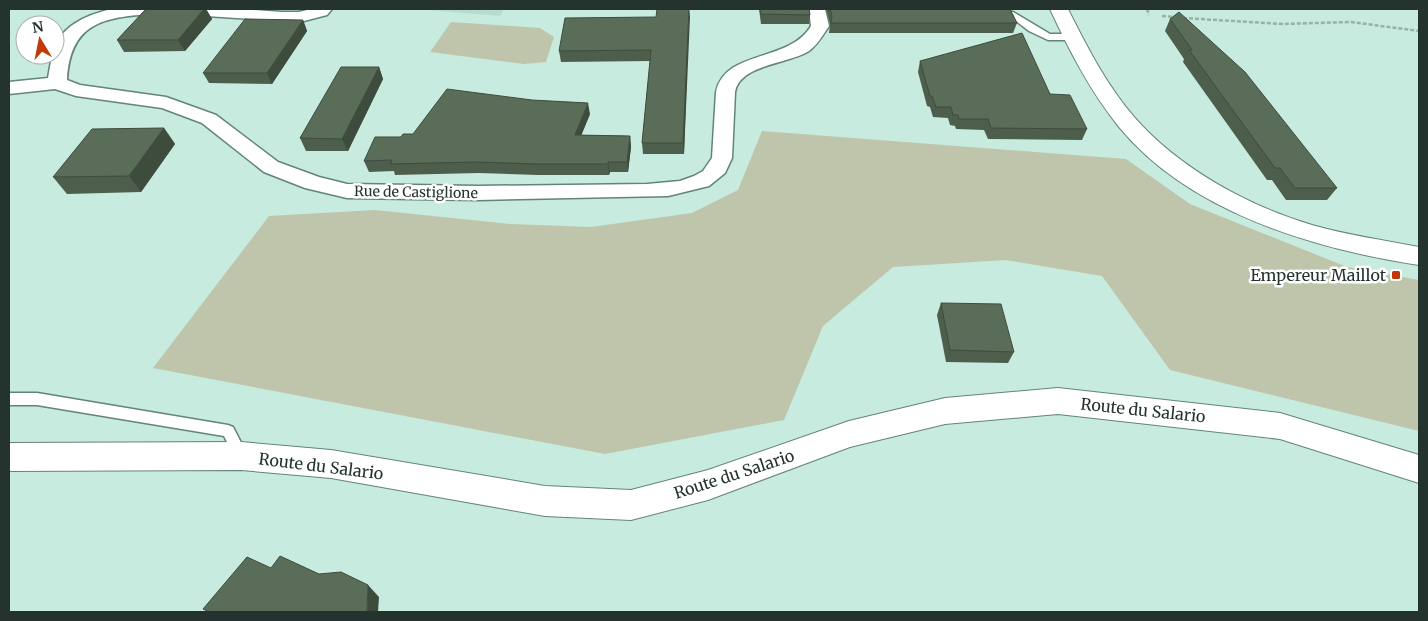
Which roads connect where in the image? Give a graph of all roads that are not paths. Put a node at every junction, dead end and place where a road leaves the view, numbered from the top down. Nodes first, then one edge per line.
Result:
1 (153, 9) edge
2 (175, 9) edge
3 (324, 9) edge
4 (817, 9) edge
5 (966, 9) edge
6 (1059, 9) edge
7 (1074, 37) junction
8 (57, 83) junction
9 (9, 88) edge
10 (1419, 256) edge
11 (9, 399) edge
12 (241, 456) junction
13 (9, 457) edge
14 (1419, 468) edge

1 - 8 street
2 - 3 street
4 - 8 street, Rue de Castiglione
5 - 7 lane
6 - 7 main road
7 - 10 main road
8 - 9 street
11 - 12 lane
12 - 13 main road, Route du Salario
12 - 14 main road, Route du Salario

